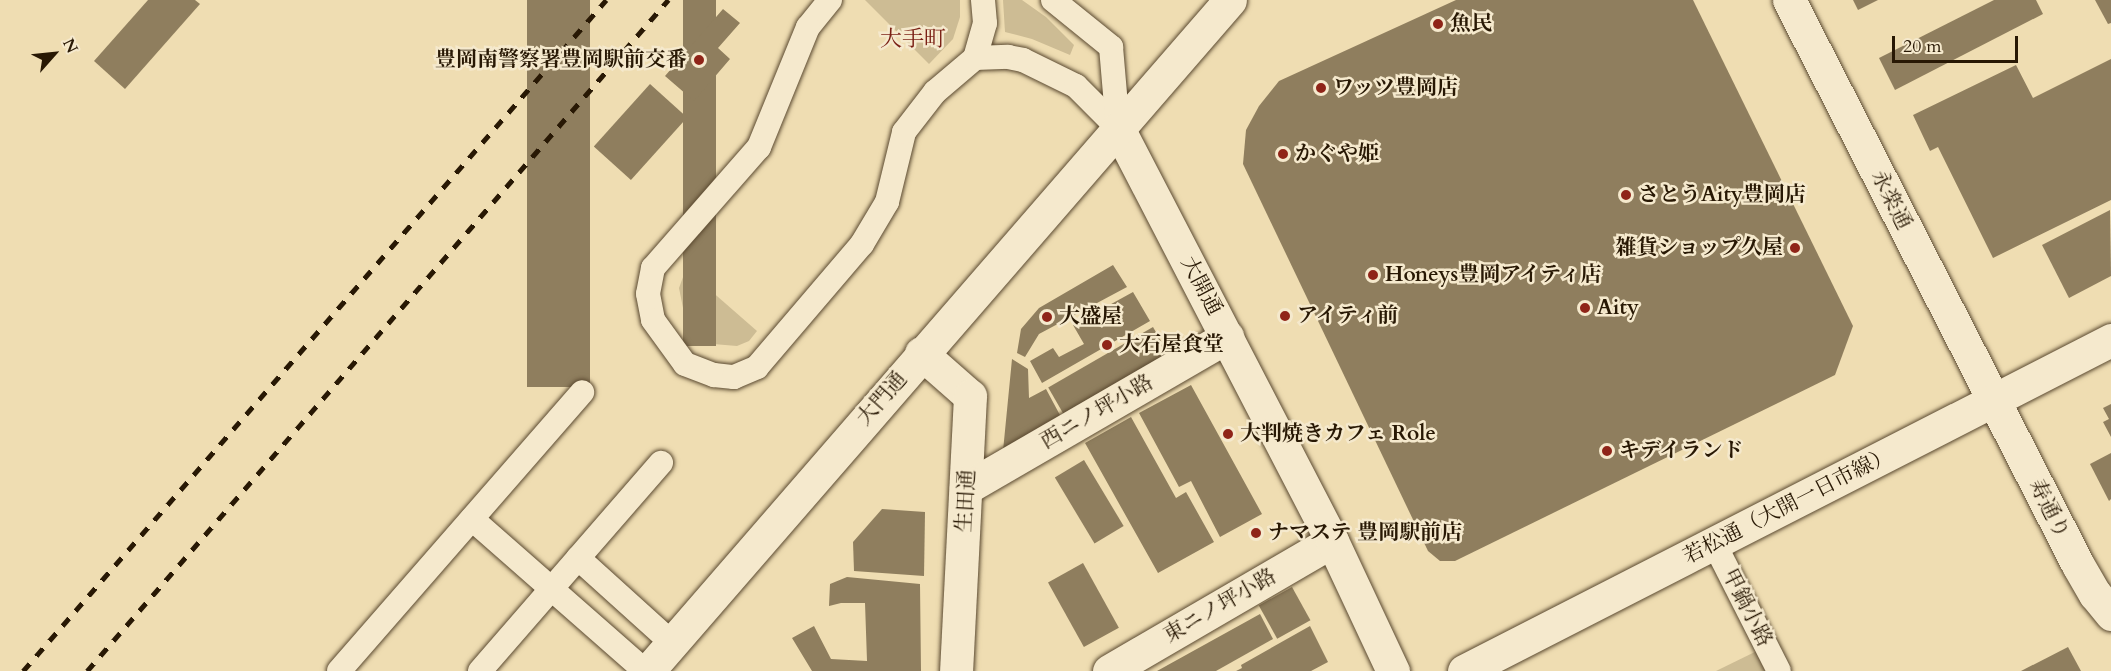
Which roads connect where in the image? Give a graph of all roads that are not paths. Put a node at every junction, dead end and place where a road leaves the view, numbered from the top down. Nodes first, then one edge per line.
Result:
1 (830, 0) edge
2 (983, 0) edge
3 (1053, 0) edge
4 (1230, 0) edge
5 (1789, 0) edge
6 (975, 58) junction
7 (1118, 128) junction
8 (1227, 337) junction
9 (2111, 340) edge
10 (921, 353) junction
11 (582, 392) dead end
12 (1994, 399) junction
13 (661, 463) dead end
14 (966, 488) junction
15 (472, 519) junction
16 (1332, 541) junction
17 (1715, 545) junction
18 (578, 558) junction
19 (551, 589) junction
20 (2111, 614) edge
21 (672, 643) junction
22 (339, 671) edge
23 (480, 671) edge
24 (646, 671) edge
25 (956, 671) edge
26 (1109, 671) edge
27 (1393, 671) edge
28 (1464, 671) edge
29 (1779, 671) edge

1 - 6 lane
2 - 6 lane
3 - 7 lane
4 - 7 street, 大門通
5 - 12 street, 永楽通
6 - 7 lane
7 - 8 street, 大開通
7 - 10 street, 大門通
8 - 14 street, 西ニノ坪小路
8 - 16 street, 大開通
9 - 12 street, 若松通（大開一日市線）
10 - 14 street, 生田通
10 - 21 street, 大門通
11 - 15 lane
12 - 17 street, 若松通（大開一日市線）
12 - 20 street, 寿通り
13 - 18 lane
14 - 25 street, 生田通
15 - 19 lane
15 - 22 lane
16 - 26 street, 東ニノ坪小路
16 - 27 street, 大開通
17 - 28 street, 若松通（大開一日市線）
17 - 29 lane, 甲鍋小路
18 - 19 lane
18 - 21 lane
19 - 23 lane
19 - 24 lane
21 - 24 street, 大門通

